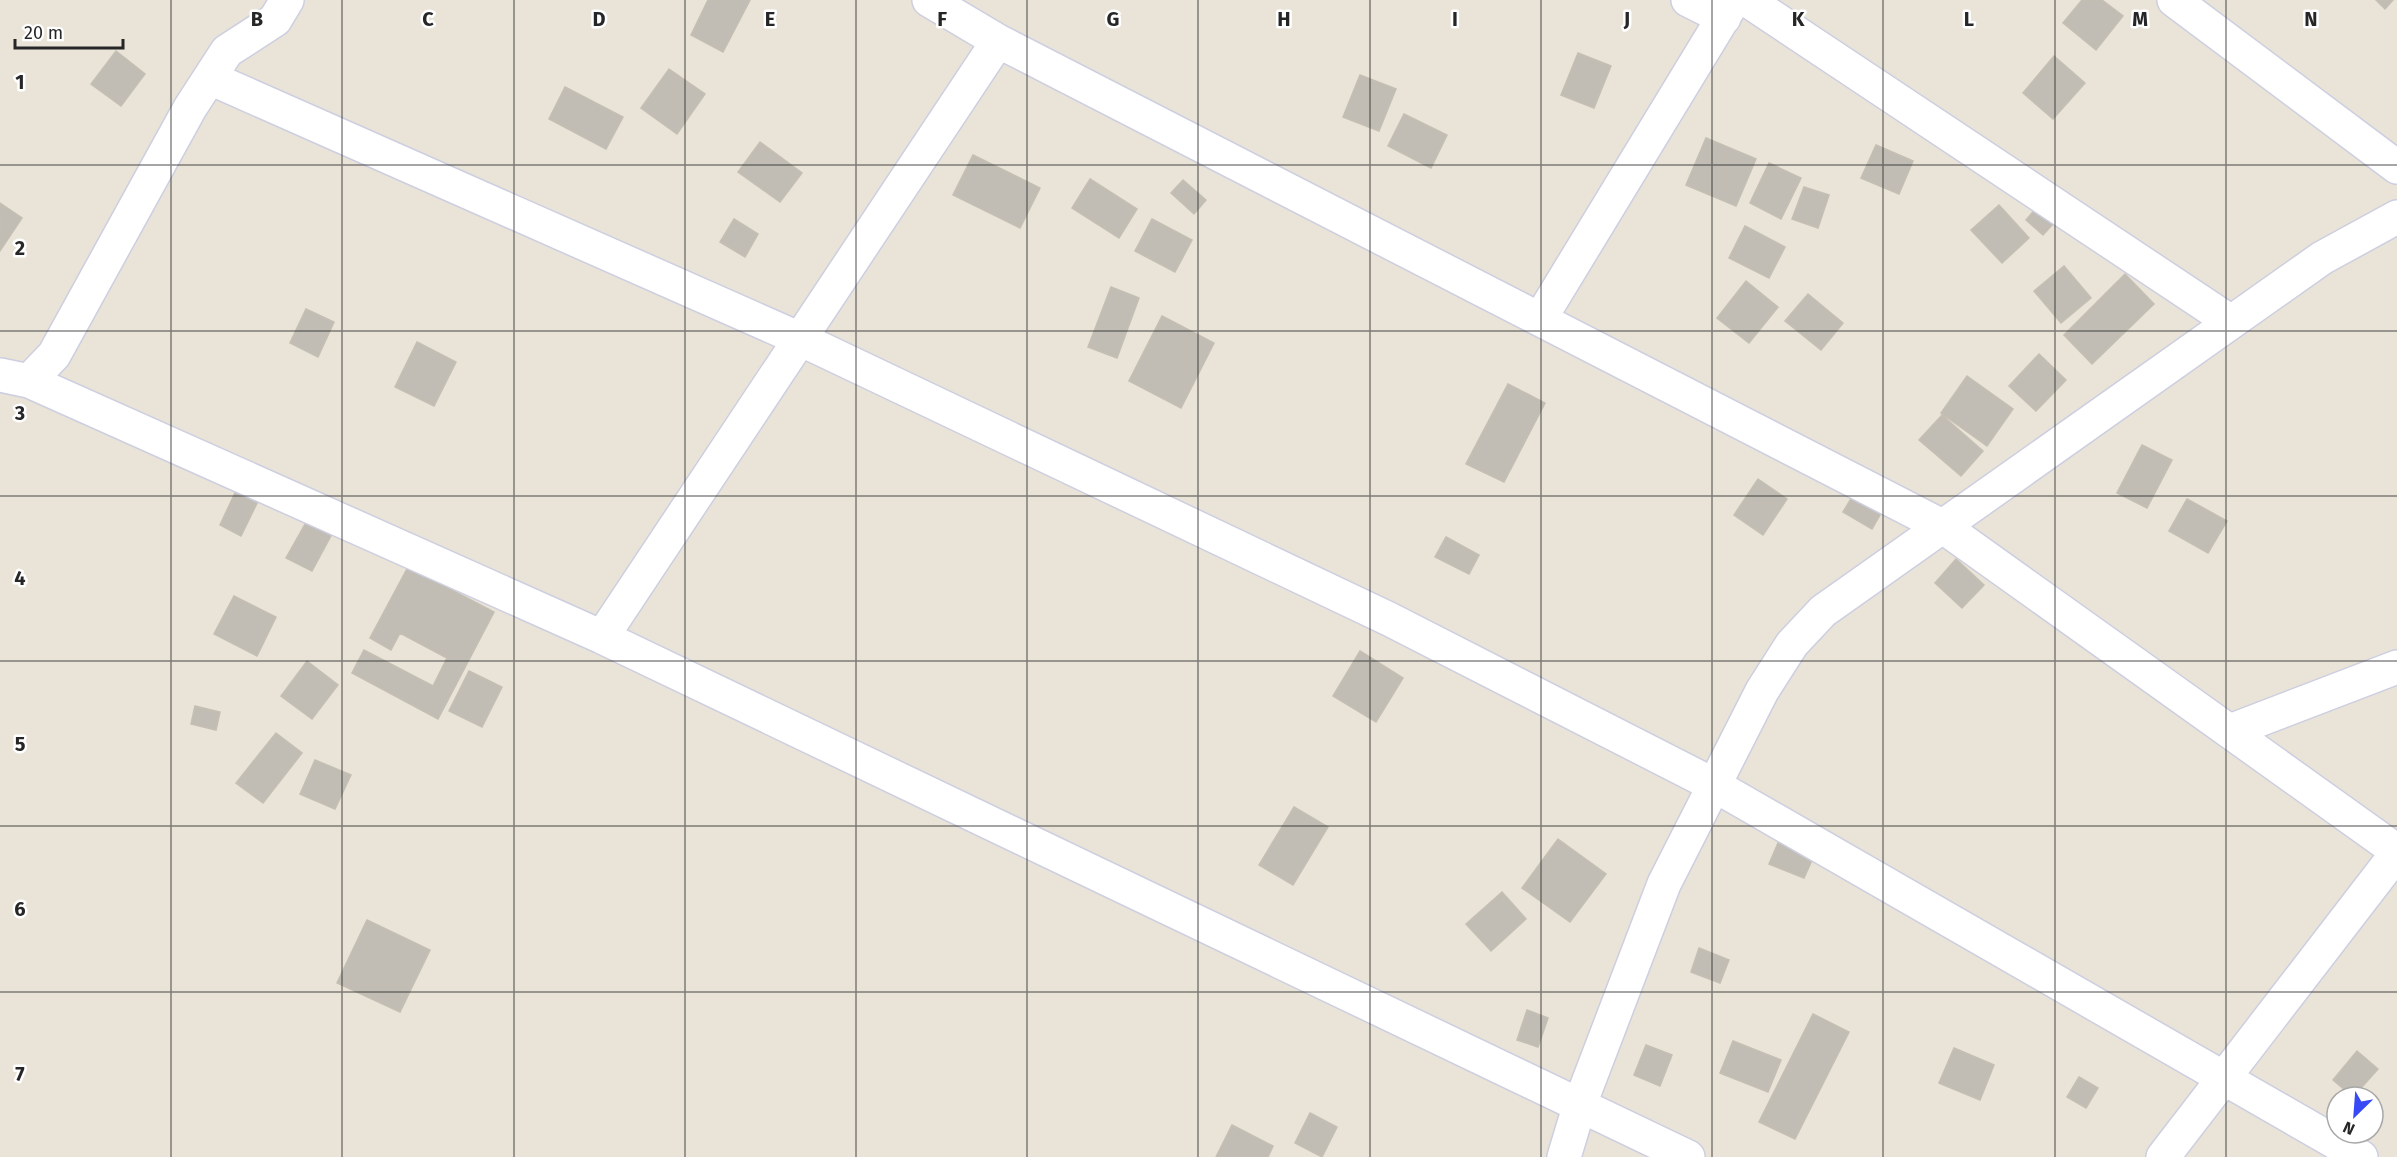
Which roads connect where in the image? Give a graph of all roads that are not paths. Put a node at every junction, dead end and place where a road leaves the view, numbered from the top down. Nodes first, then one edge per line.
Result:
1 (287, 0) edge
2 (929, 0) edge
3 (1688, 0) edge
4 (2174, 0) edge
5 (1735, 6) edge
6 (998, 41) junction
7 (210, 78) junction
8 (2397, 167) edge
9 (2397, 217) edge
10 (1540, 319) junction
11 (2231, 322) junction
12 (800, 339) junction
13 (15, 378) edge
14 (1942, 526) junction
15 (602, 637) junction
16 (2397, 667) edge
17 (2230, 732) junction
18 (1714, 785) junction
19 (2397, 852) edge
20 (2224, 1078) junction
21 (1580, 1104) junction
22 (1564, 1157) edge
23 (1688, 1157) edge
24 (2163, 1157) edge
25 (2361, 1157) edge

1 - 7 street
2 - 6 street
3 - 5 street
4 - 8 street
5 - 10 street
5 - 11 street
6 - 10 street
6 - 12 street
7 - 12 street
7 - 13 street
9 - 11 street
10 - 14 street
11 - 14 street
12 - 15 street
12 - 18 street
13 - 15 street
14 - 17 street
14 - 18 street
15 - 21 street
16 - 17 street
17 - 19 street
18 - 20 street
18 - 21 street
19 - 20 street
20 - 24 street
20 - 25 street
21 - 22 street
21 - 23 street

